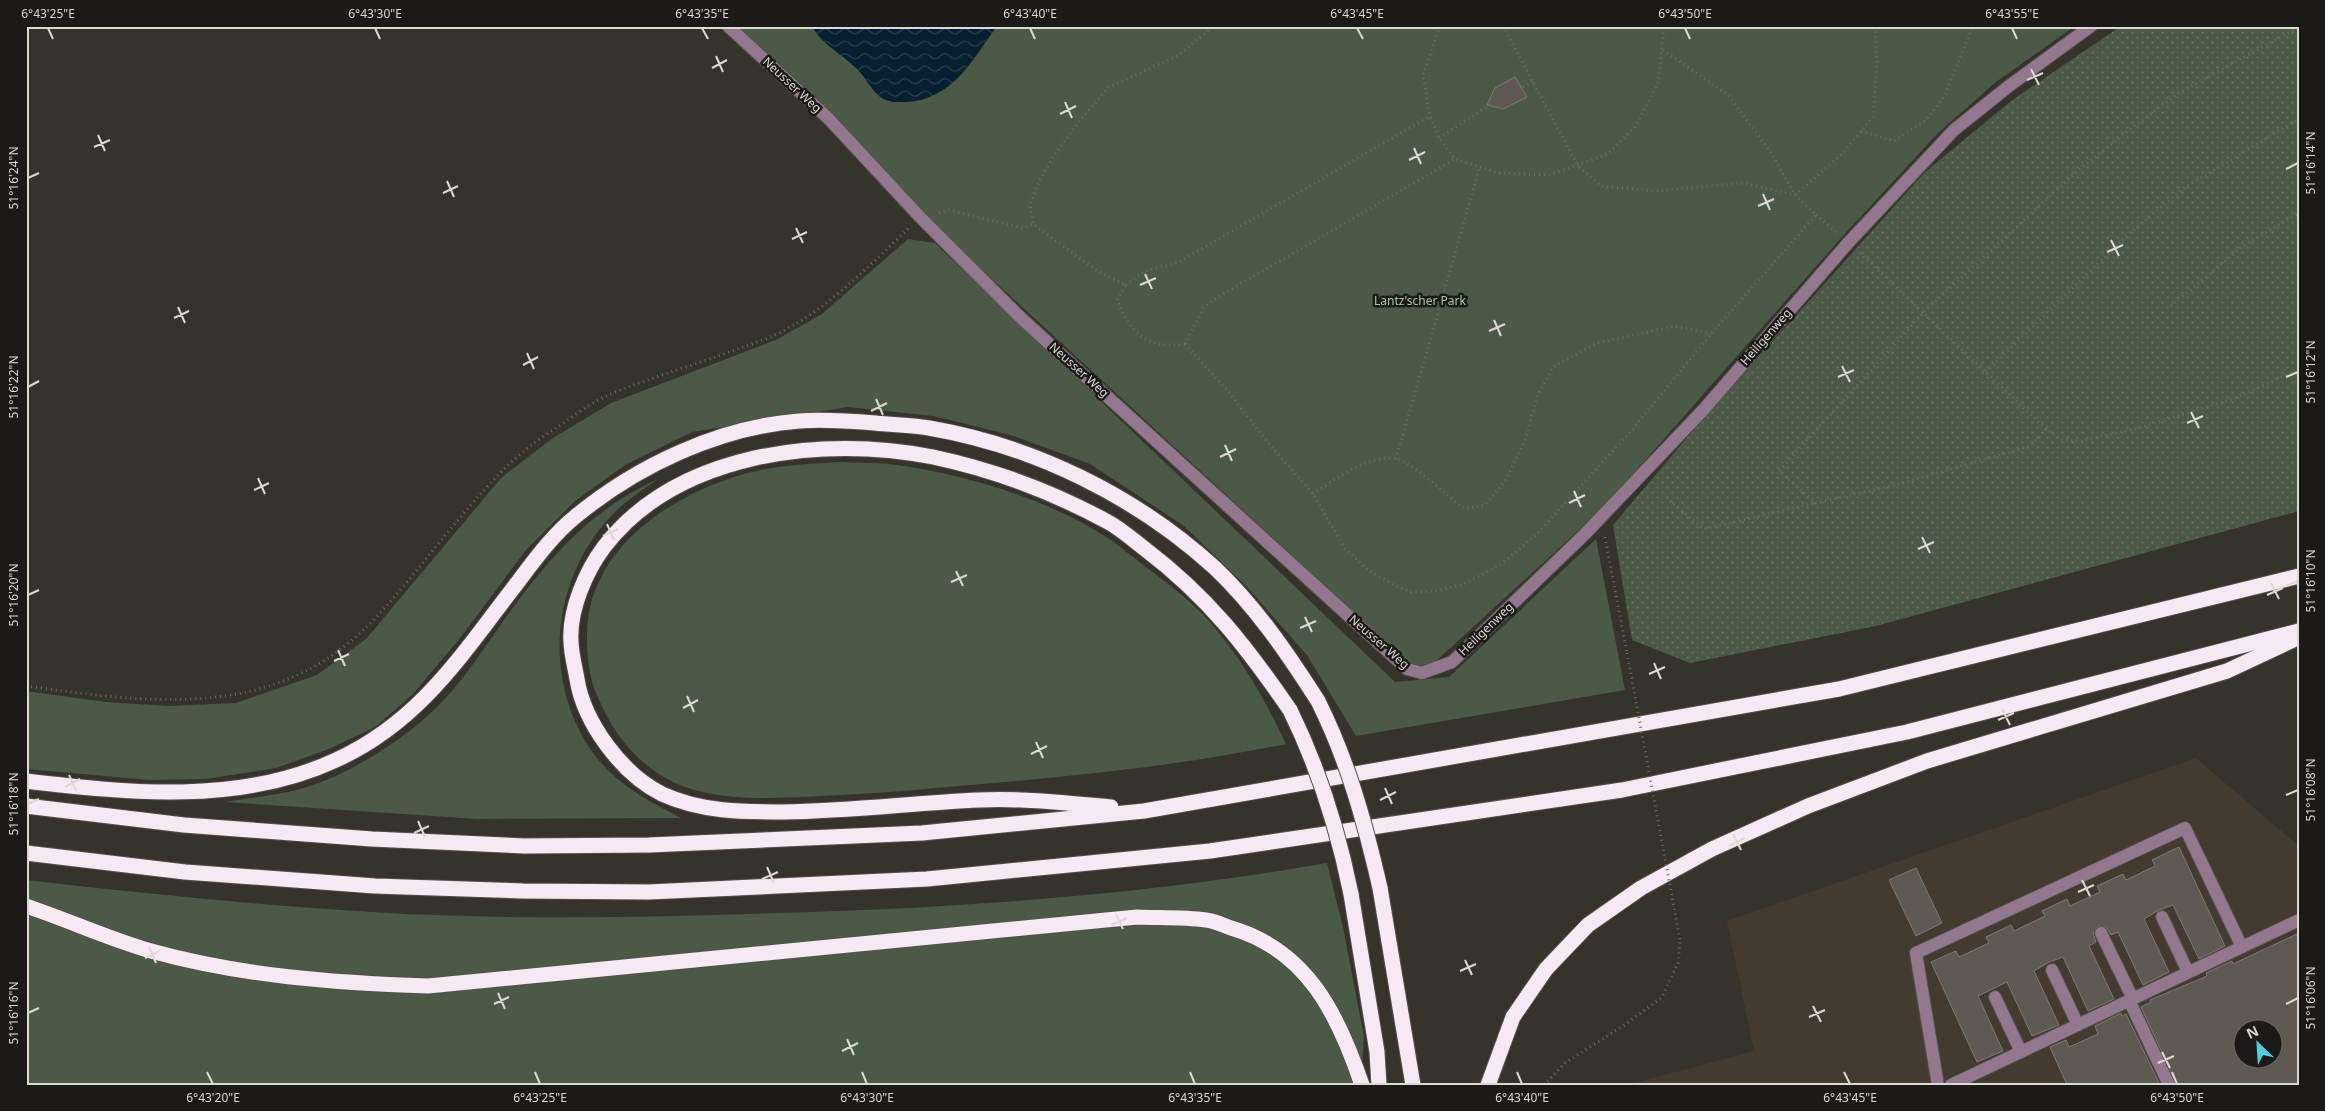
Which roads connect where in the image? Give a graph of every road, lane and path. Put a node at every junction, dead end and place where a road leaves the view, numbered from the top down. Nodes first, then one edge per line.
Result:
1 (728, 26) edge
2 (1214, 26) edge
3 (1440, 26) edge
4 (1503, 26) edge
5 (1664, 26) edge
6 (1875, 26) edge
7 (1973, 26) edge
8 (2091, 26) edge
9 (2299, 27) edge
10 (1663, 50) junction
11 (1533, 81) junction
12 (1523, 86) dead end
13 (1491, 104) dead end
14 (1430, 116) junction
15 (2299, 119) edge
16 (1861, 131) junction
17 (1439, 138) junction
18 (1455, 159) junction
19 (1480, 166) junction
20 (1578, 166) junction
21 (1795, 195) junction
22 (2299, 213) edge
23 (1816, 215) junction
24 (920, 217) junction
25 (1033, 224) junction
26 (1848, 242) junction
27 (1126, 285) junction
28 (2170, 306) dead end
29 (1924, 312) junction
30 (1712, 334) junction
31 (1185, 344) junction
32 (2299, 369) edge
33 (1986, 372) junction
34 (2046, 429) junction
35 (1396, 459) junction
36 (1313, 494) junction
37 (1670, 501) dead end
38 (1816, 503) junction
39 (1601, 517) junction
40 (2299, 576) edge
41 (2299, 631) edge
42 (2299, 637) edge
43 (1452, 662) joint
44 (26, 686) edge
45 (26, 781) edge
46 (26, 806) edge
47 (1144, 810) junction
48 (26, 853) edge
49 (26, 906) edge
50 (2162, 917) dead end
51 (2299, 920) edge
52 (2101, 933) dead end
53 (2242, 947) junction
54 (2052, 970) dead end
55 (2188, 972) junction
56 (1995, 997) dead end
57 (2131, 1000) junction
58 (2078, 1025) junction
59 (2021, 1052) junction
60 (1362, 1085) edge
61 (1380, 1085) edge
62 (1413, 1085) edge
63 (1488, 1085) edge
64 (1544, 1085) edge
65 (1938, 1085) edge
66 (1951, 1085) edge
67 (2169, 1085) edge

1 - 24 lane, Neusser Weg
2 - 25 path
3 - 14 path
4 - 11 path
5 - 10 path
6 - 16 path
7 - 16 path
8 - 26 lane, Heiligenweg
9 - 29 path
10 - 20 path
10 - 21 path
11 - 12 path
11 - 20 path
13 - 17 path
14 - 17 path
14 - 27 path
15 - 33 path
16 - 21 path
17 - 18 path
18 - 19 path
18 - 31 path
19 - 20 path
19 - 35 path
20 - 21 path
21 - 23 path
22 - 28 path
23 - 26 path
23 - 30 path
24 - 25 path
24 - 43 lane, Neusser Weg
24 - 44 path
25 - 27 path
26 - 29 path
26 - 39 lane, Heiligenweg
27 - 31 path
29 - 33 path
29 - 38 path
30 - 35 path
30 - 36 path
31 - 36 path
32 - 34 path
33 - 34 path
34 - 38 path
35 - 36 path
37 - 38 path
39 - 43 lane, Heiligenweg
39 - 64 path, bridge
40 - 47 highway
41 - 48 highway
42 - 63 highway
45 - 62 highway, bridge
46 - 47 highway
47 - 61 highway, bridge
49 - 60 highway
50 - 55 lane
51 - 53 lane
52 - 57 lane
53 - 55 lane
53 - 65 lane
54 - 58 lane
55 - 57 lane
56 - 59 lane
57 - 58 lane
57 - 67 lane
58 - 59 lane
59 - 66 lane

